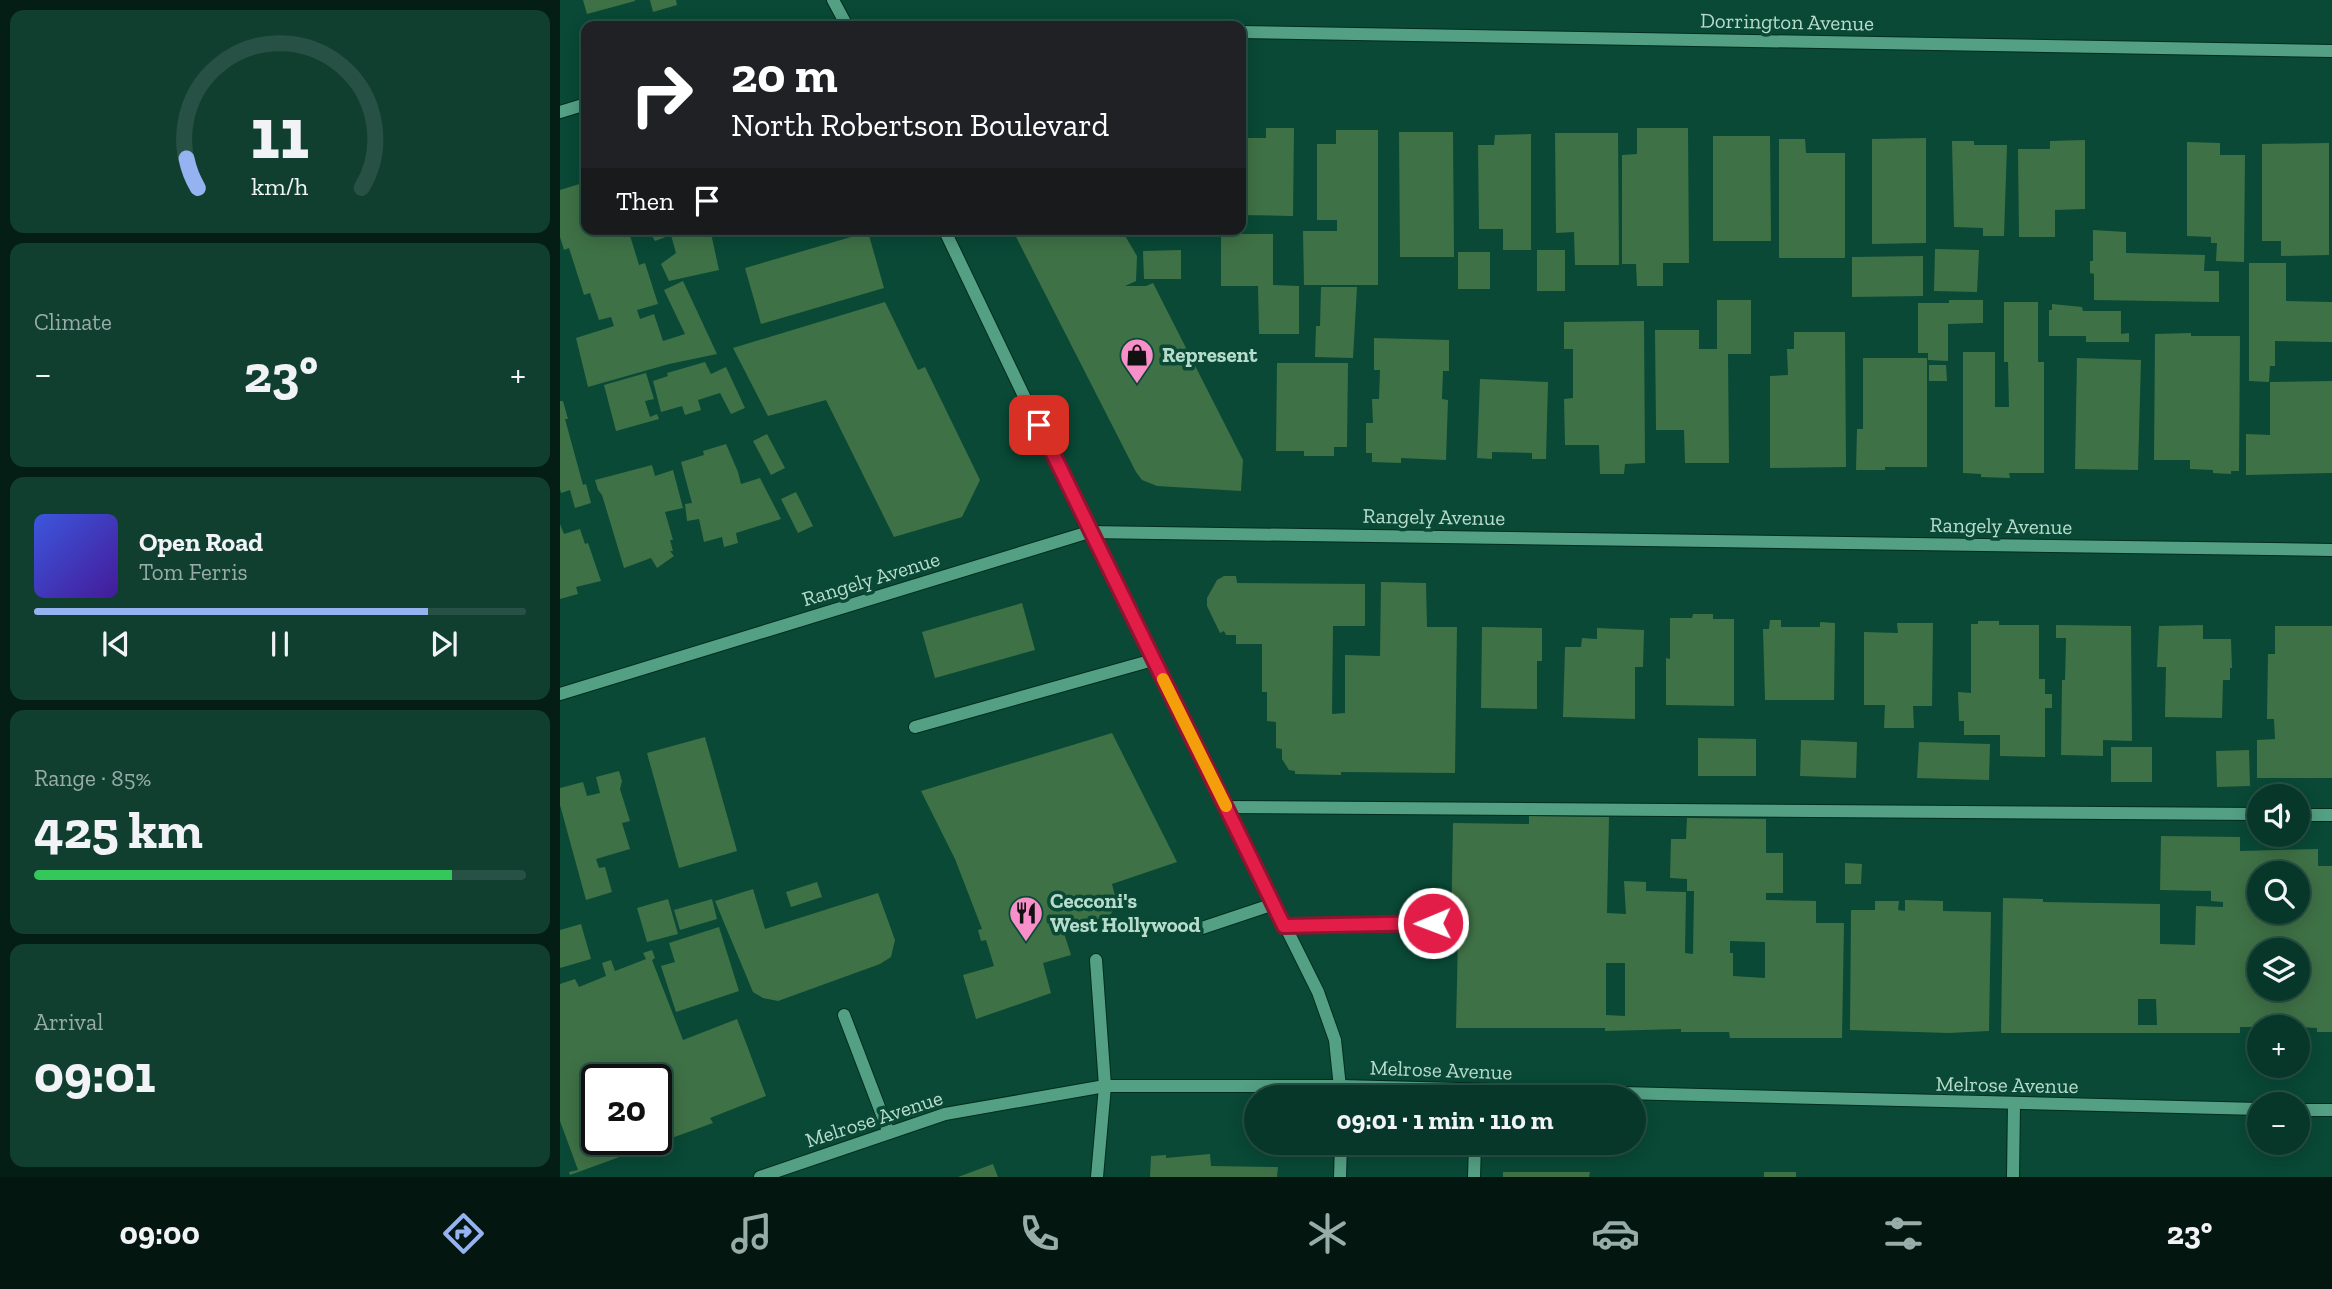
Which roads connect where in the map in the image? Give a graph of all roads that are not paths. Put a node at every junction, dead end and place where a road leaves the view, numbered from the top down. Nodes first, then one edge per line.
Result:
1 (833, 0) edge
2 (843, 21) edge
3 (1246, 32) edge
4 (2332, 51) edge
5 (581, 105) edge
6 (560, 111) edge
7 (947, 235) edge
8 (1090, 532) junction
9 (2332, 550) edge
10 (1153, 660) junction
11 (560, 694) edge
12 (915, 727) dead end
13 (1226, 807) junction
14 (2247, 814) edge
15 (2310, 815) edge
16 (2332, 815) edge
17 (1274, 904) junction
18 (1433, 923) dead end
19 (1284, 926) junction
20 (1202, 928) dead end
21 (1096, 960) dead end
22 (844, 1015) dead end
23 (1340, 1085) edge
24 (1105, 1086) junction
25 (1244, 1090) edge
26 (1646, 1097) edge
27 (2014, 1104) junction
28 (2247, 1109) edge
29 (2310, 1110) edge
30 (2332, 1110) edge
31 (890, 1133) junction
32 (1340, 1155) edge
33 (1475, 1155) edge
34 (760, 1177) edge
35 (1097, 1177) edge
36 (1340, 1177) edge
37 (1474, 1177) edge
38 (2013, 1177) edge

1 - 2 street
3 - 4 street, Dorrington Avenue
5 - 6 street
7 - 8 street
8 - 9 street, Rangely Avenue
8 - 10 street
8 - 11 street, Rangely Avenue
10 - 12 street
10 - 13 street
13 - 14 street
13 - 17 street
15 - 16 street
17 - 19 street
17 - 20 street
18 - 19 street
19 - 23 street
21 - 24 street
22 - 31 street
24 - 25 street, Melrose Avenue
24 - 31 street, Melrose Avenue
24 - 35 street
26 - 27 street, Melrose Avenue
27 - 28 street, Melrose Avenue
27 - 38 street
29 - 30 street
31 - 34 street, Melrose Avenue
32 - 36 street
33 - 37 street

